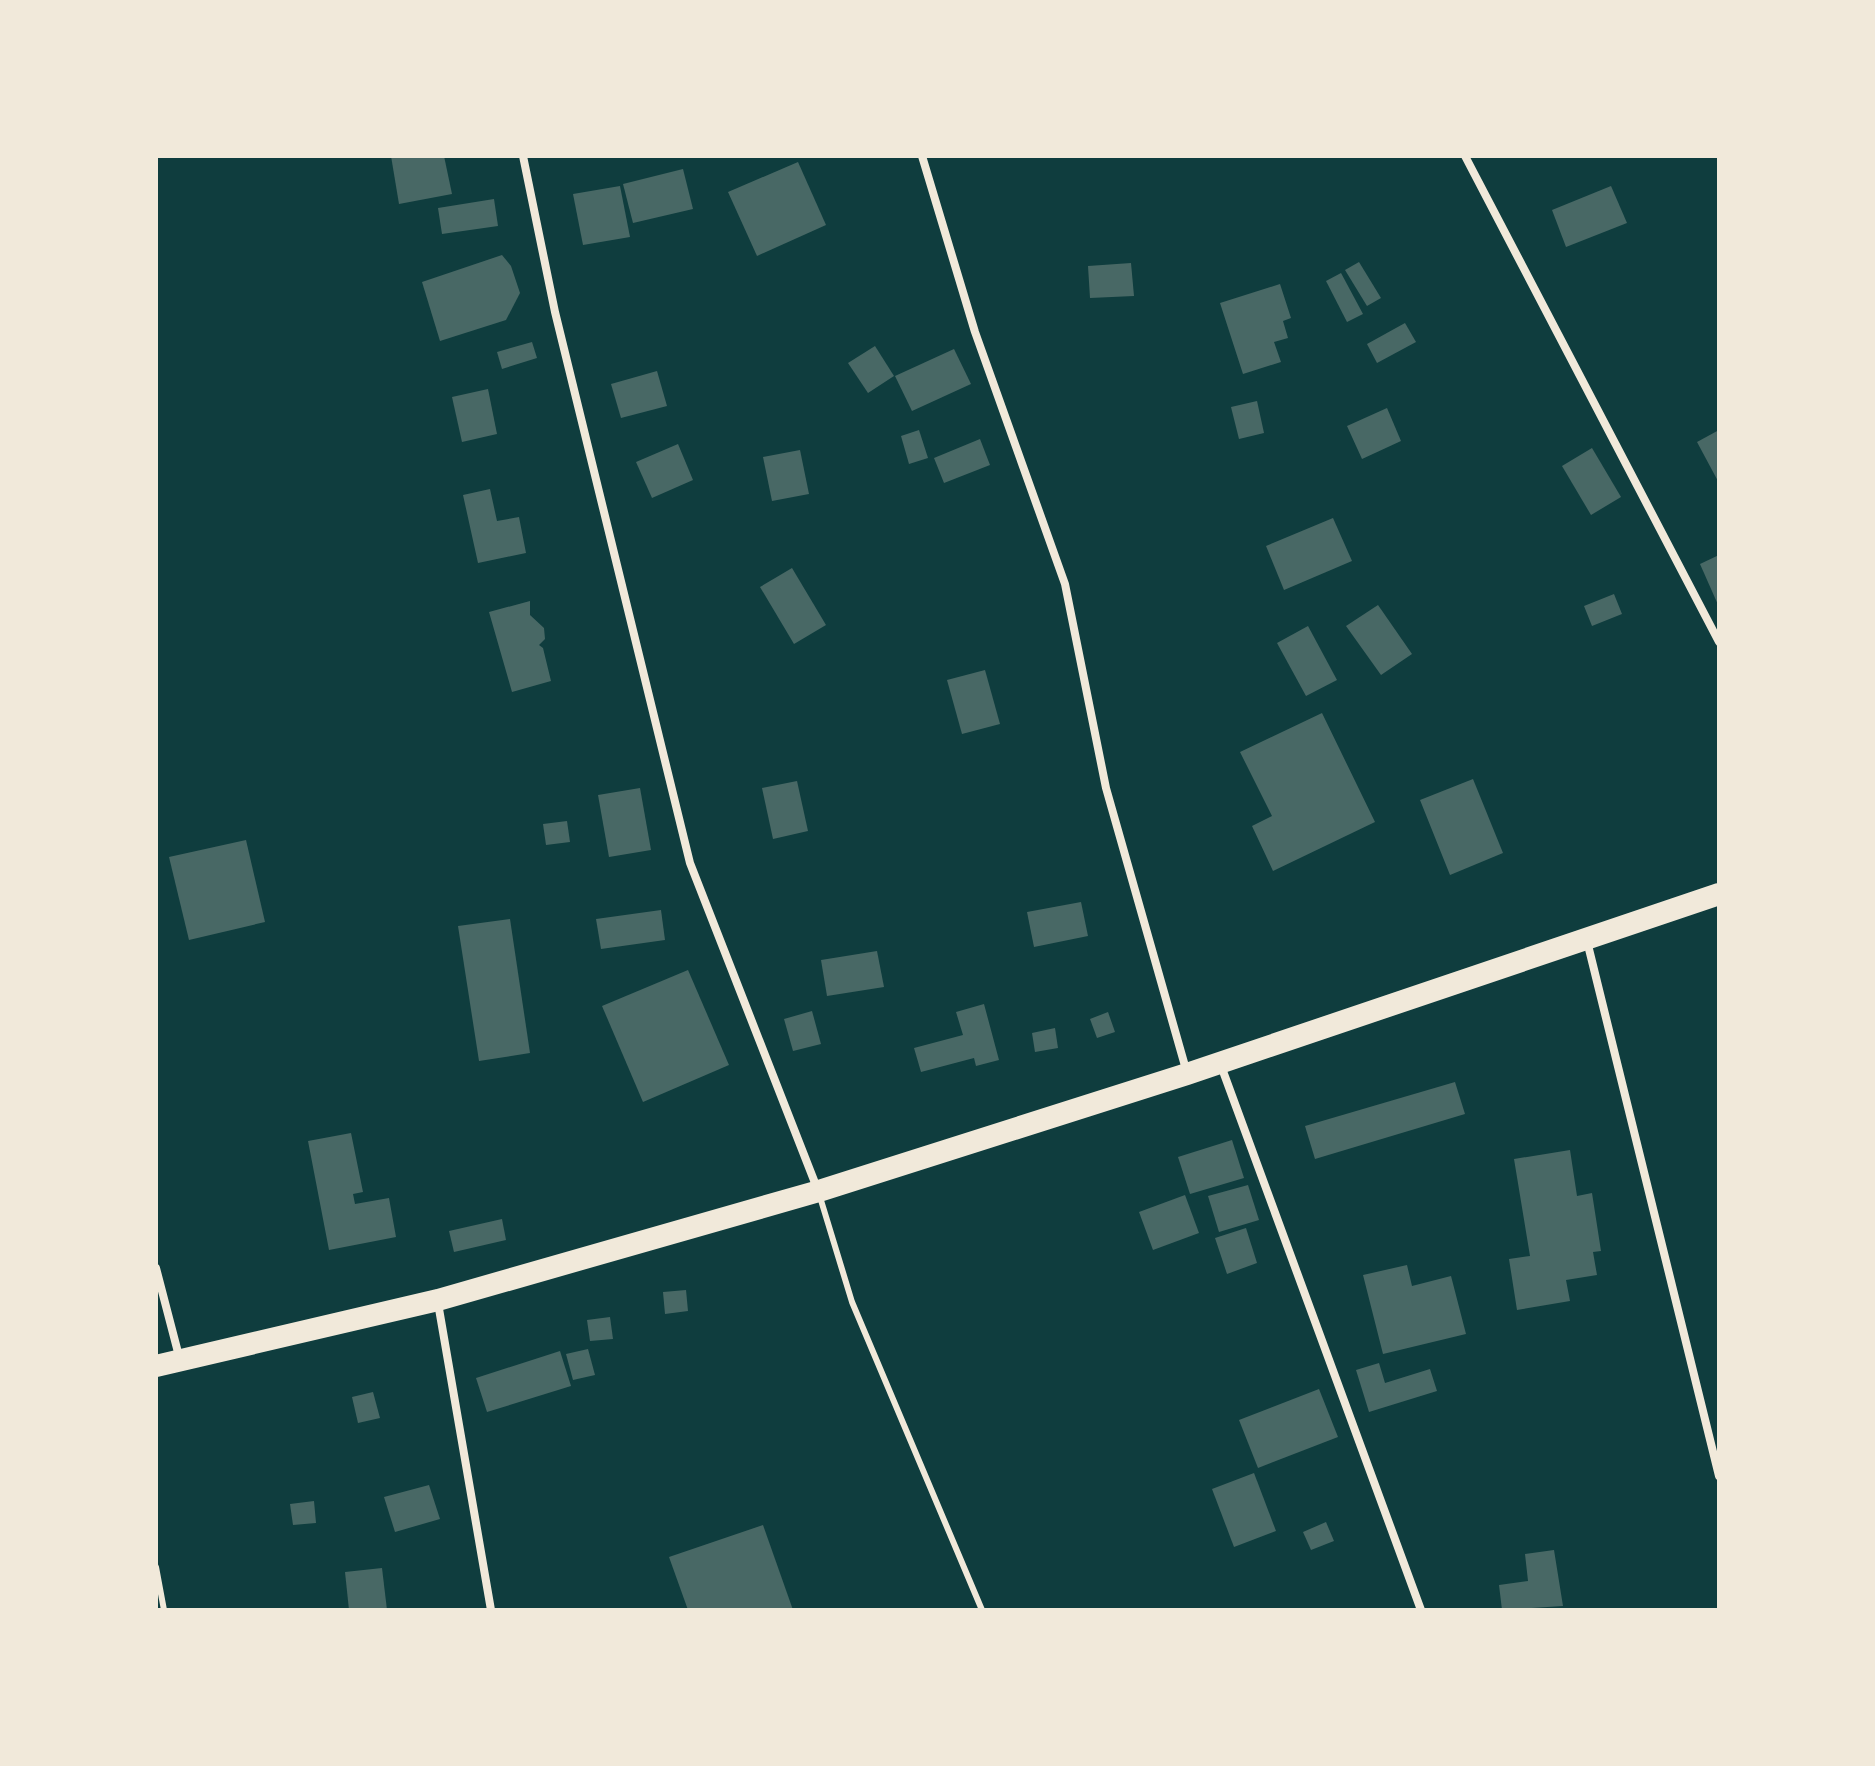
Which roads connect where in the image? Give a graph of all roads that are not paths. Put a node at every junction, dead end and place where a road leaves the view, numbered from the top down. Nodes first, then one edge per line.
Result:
1 (523, 156) edge
2 (922, 156) edge
3 (1465, 156) edge
4 (1719, 642) edge
5 (1719, 894) edge
6 (1587, 939) junction
7 (1220, 1062) junction
8 (1187, 1074) junction
9 (819, 1191) junction
10 (156, 1268) edge
11 (438, 1300) junction
12 (180, 1361) junction
13 (156, 1366) edge
14 (1719, 1476) edge
15 (156, 1567) edge
16 (164, 1610) edge
17 (491, 1610) edge
18 (982, 1610) edge
19 (1421, 1610) edge

1 - 9 street
2 - 8 street
3 - 4 street
5 - 6 highway
6 - 7 highway
6 - 14 street
7 - 8 highway
7 - 19 street
8 - 9 highway
9 - 11 highway
9 - 18 lane
10 - 12 street
11 - 12 highway
11 - 17 street
12 - 13 highway
15 - 16 lane

